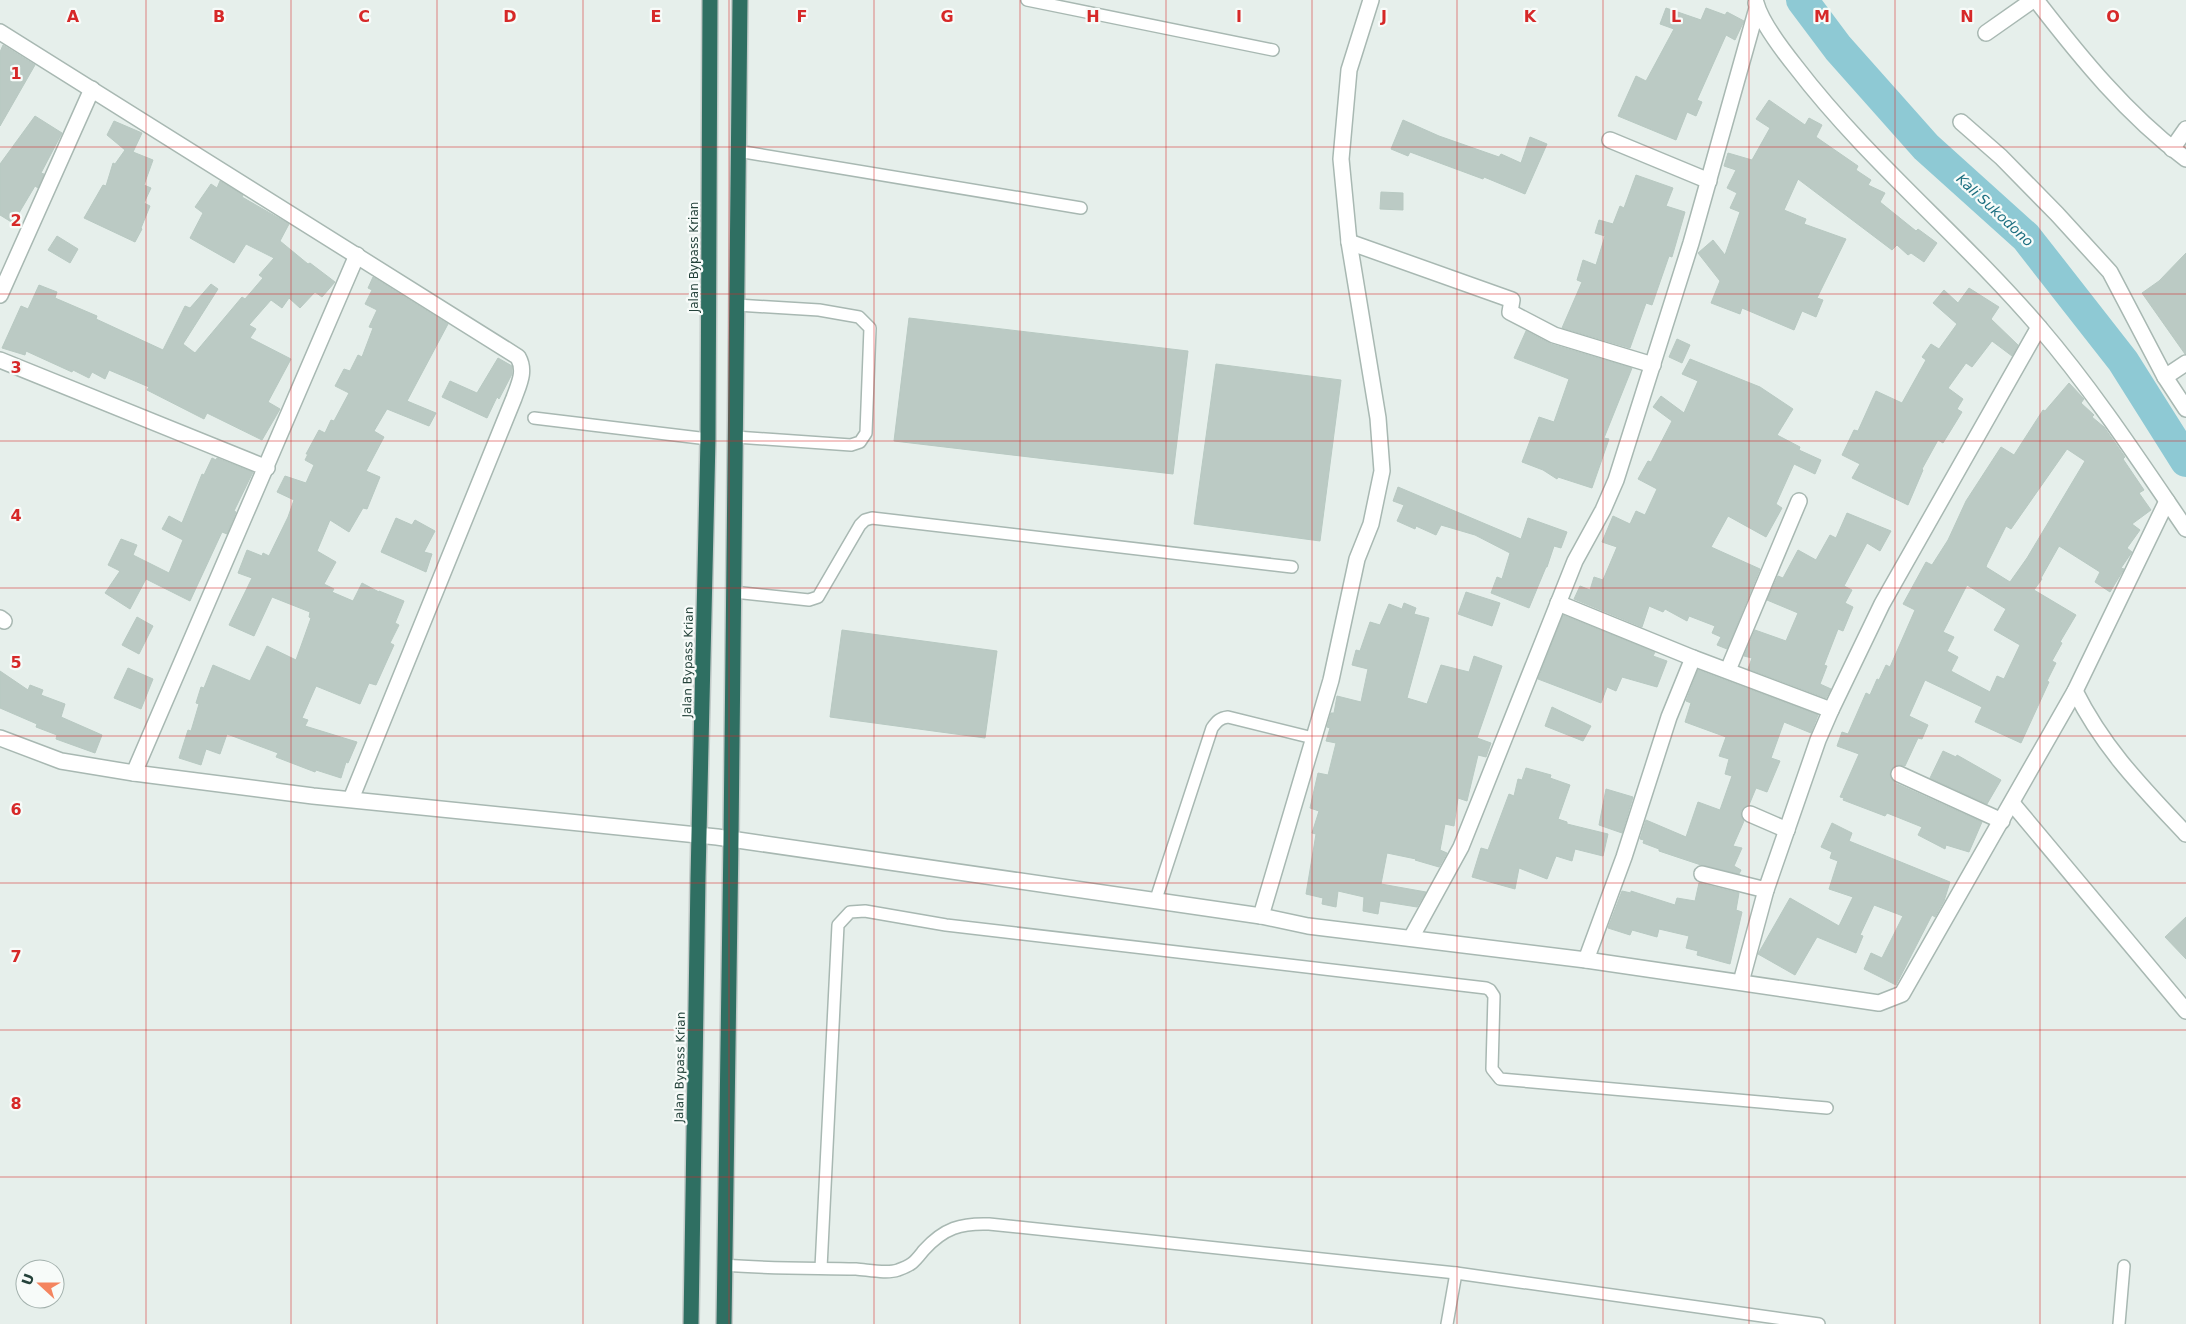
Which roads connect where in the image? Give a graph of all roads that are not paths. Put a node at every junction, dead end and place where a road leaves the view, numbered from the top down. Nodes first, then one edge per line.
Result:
1 (710, 0) edge
2 (740, 0) edge
3 (1027, 0) edge
4 (1371, 0) edge
5 (2034, 0) edge
6 (1756, 4) edge
7 (0, 32) edge
8 (1986, 33) dead end
9 (1272, 50) dead end
10 (92, 89) junction
11 (1960, 122) dead end
12 (2186, 129) edge
13 (1610, 140) dead end
14 (2172, 149) junction
15 (738, 151) junction
16 (2186, 159) edge
17 (1709, 181) junction
18 (1081, 208) dead end
19 (1349, 242) junction
20 (357, 255) junction
21 (0, 295) edge
22 (737, 305) junction
23 (2039, 327) junction
24 (0, 360) edge
25 (2186, 363) edge
26 (1652, 365) junction
27 (2165, 377) junction
28 (2186, 409) edge
29 (534, 418) dead end
30 (736, 437) junction
31 (708, 439) junction
32 (267, 468) junction
33 (1798, 501) dead end
34 (2167, 501) junction
35 (2186, 528) edge
36 (1292, 566) dead end
37 (734, 592) junction
38 (1558, 603) junction
39 (1693, 658) junction
40 (1728, 670) junction
41 (2075, 691) junction
42 (1831, 710) junction
43 (0, 738) edge
44 (1313, 738) junction
45 (134, 773) junction
46 (1899, 774) dead end
47 (351, 800) junction
48 (2012, 803) junction
49 (1750, 814) dead end
50 (2002, 821) junction
51 (1787, 830) junction
52 (2186, 834) edge
53 (699, 835) junction
54 (732, 839) junction
55 (1702, 874) dead end
56 (1766, 890) junction
57 (1155, 902) junction
58 (1262, 916) junction
59 (1411, 938) junction
60 (1586, 960) junction
61 (1741, 982) junction
62 (2186, 1011) edge
63 (1827, 1108) dead end
64 (726, 1265) junction
65 (2124, 1266) dead end
66 (820, 1268) junction
67 (1456, 1273) junction
68 (691, 1324) edge
69 (724, 1324) edge
70 (1447, 1324) edge
71 (1819, 1324) edge
72 (2119, 1324) edge

1 - 31 highway, Jalan Bypass Krian
2 - 15 highway
3 - 9 lane
4 - 19 street
5 - 8 street
5 - 14 street
6 - 17 street
6 - 23 street
7 - 10 street
10 - 20 street
10 - 21 street
11 - 27 street
12 - 14 street
13 - 17 street
14 - 16 street
15 - 18 lane
15 - 22 highway
17 - 26 street
19 - 26 street
19 - 44 street
20 - 32 street
20 - 47 street
22 - 30 highway
22 - 30 lane
23 - 34 street
23 - 42 street
24 - 32 street
25 - 27 street
26 - 38 street
27 - 28 street
29 - 31 lane
30 - 37 highway
31 - 53 highway, Jalan Bypass Krian
32 - 45 street
33 - 40 street
34 - 35 street
34 - 41 street
36 - 37 lane
37 - 54 highway
38 - 39 street
38 - 59 street
39 - 40 street
39 - 60 street
40 - 42 street
41 - 48 street
41 - 52 street
42 - 51 street
43 - 45 street
44 - 57 lane
44 - 58 street
45 - 47 street
46 - 50 street
47 - 53 street
48 - 50 street
48 - 62 street
49 - 51 street
50 - 61 street
51 - 56 street
53 - 54 street
53 - 68 highway, Jalan Bypass Krian
54 - 57 street
54 - 64 highway
55 - 56 street
56 - 61 street
57 - 58 street
58 - 59 street
59 - 60 street
60 - 61 street
63 - 66 lane
64 - 66 lane
64 - 69 highway
65 - 72 lane
66 - 67 lane
67 - 70 lane
67 - 71 lane

